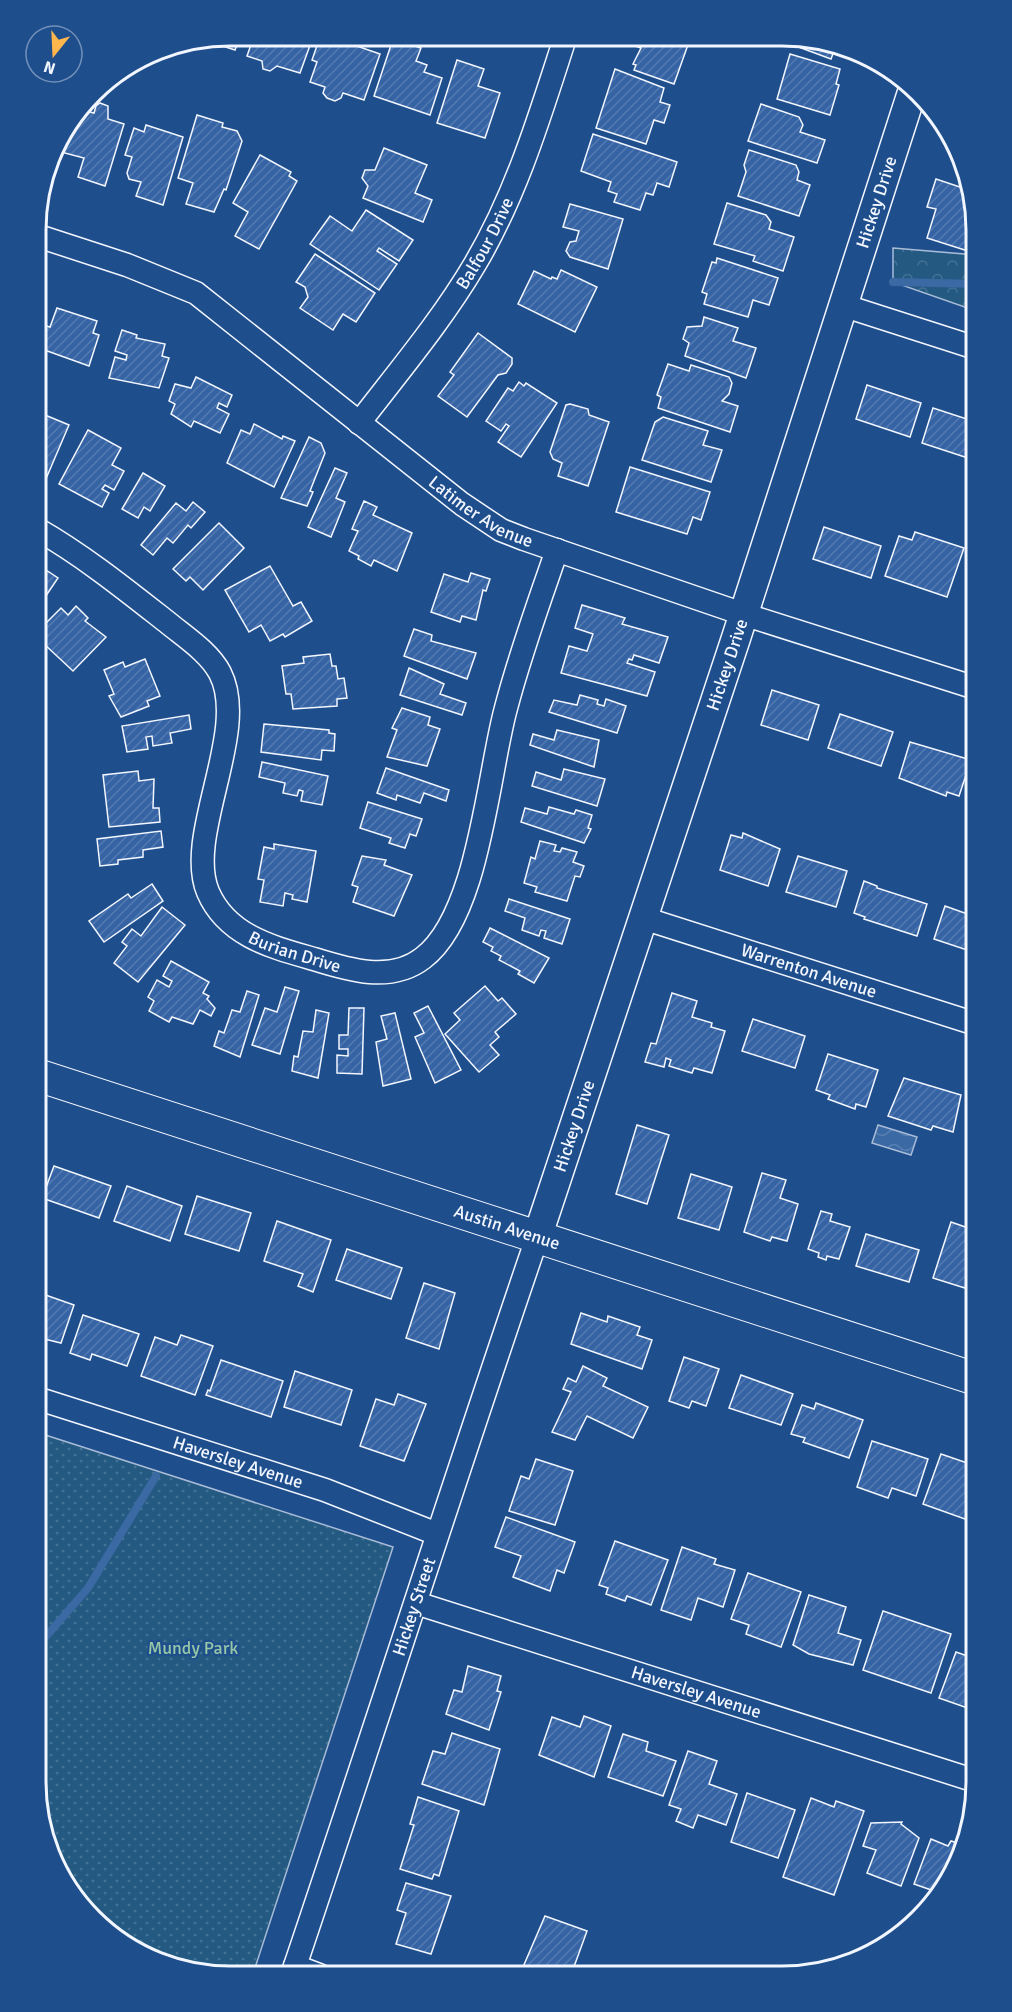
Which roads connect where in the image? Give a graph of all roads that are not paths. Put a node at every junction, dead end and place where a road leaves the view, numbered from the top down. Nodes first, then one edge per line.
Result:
1 (562, 46) edge
2 (910, 99) edge
3 (47, 239) edge
4 (842, 305) junction
5 (966, 345) edge
6 (359, 423) junction
7 (47, 535) edge
8 (557, 550) junction
9 (743, 614) junction
10 (966, 685) edge
11 (643, 918) junction
12 (965, 1021) edge
13 (46, 1078) edge
14 (537, 1238) junction
15 (965, 1375) edge
16 (46, 1401) edge
17 (437, 1534) junction
18 (416, 1602) junction
19 (965, 1777) edge
20 (295, 1966) edge

1 - 6 street, Balfour Drive
2 - 4 street, Hickey Drive
3 - 6 street, Latimer Avenue
4 - 5 street
4 - 9 street, Hickey Drive
6 - 8 street, Latimer Avenue
7 - 8 street, Burian Drive
8 - 9 street, Latimer Avenue
9 - 10 street, Latimer Avenue
9 - 11 street, Hickey Drive
11 - 12 street, Warrenton Avenue
11 - 14 street, Hickey Drive
13 - 14 main road, Austin Avenue
14 - 15 main road, Austin Avenue
14 - 17 street, Hickey Street
16 - 17 street, Haversley Avenue
17 - 18 street, Hickey Street
18 - 19 street, Haversley Avenue
18 - 20 street, Hickey Street

